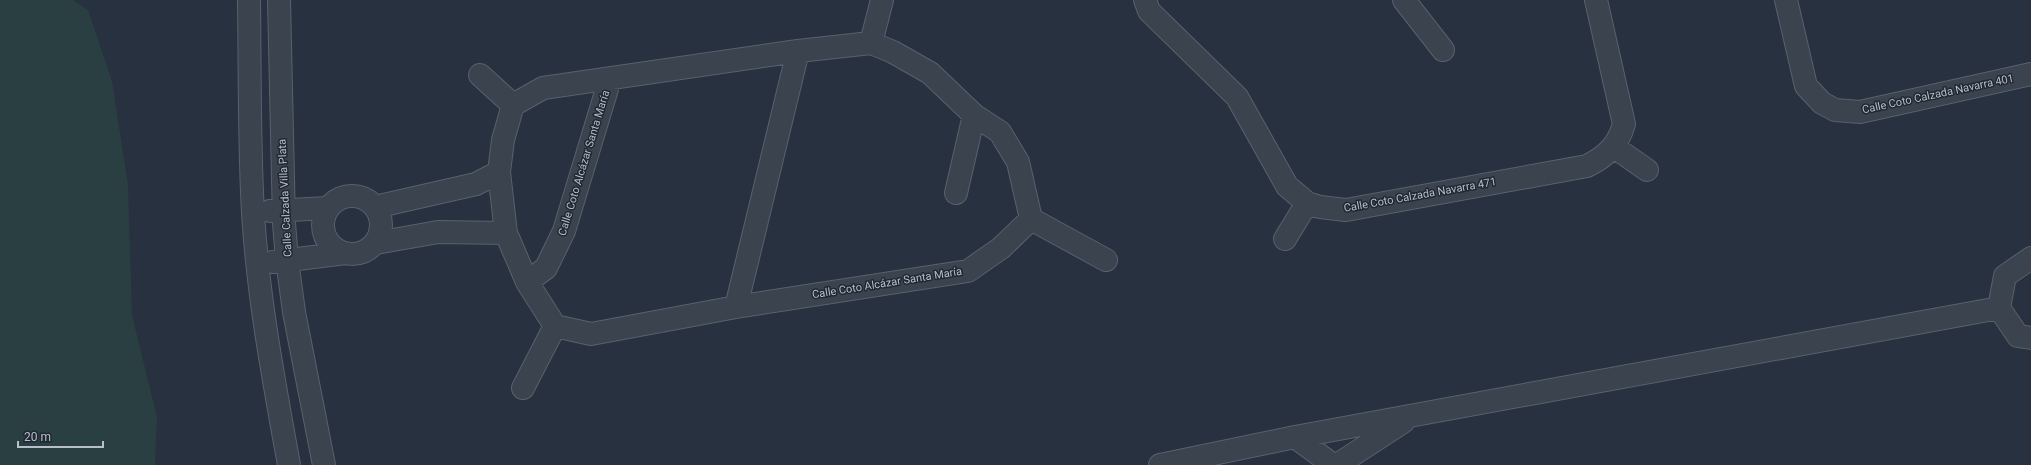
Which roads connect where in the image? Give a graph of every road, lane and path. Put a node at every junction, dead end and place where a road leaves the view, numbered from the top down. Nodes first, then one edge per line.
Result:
1 (249, 0) edge
2 (279, 0) edge
3 (882, 0) edge
4 (1145, 0) edge
5 (1404, 0) edge
6 (1596, 0) edge
7 (1786, 0) edge
8 (871, 43) junction
9 (1443, 50) dead end
10 (798, 51) junction
11 (2031, 74) edge
12 (480, 75) dead end
13 (610, 79) junction
14 (513, 105) junction
15 (974, 115) junction
16 (1614, 147) junction
17 (1647, 170) dead end
18 (499, 172) junction
19 (956, 193) dead end
20 (1307, 203) junction
21 (375, 207) junction
22 (328, 208) junction
23 (284, 209) junction
24 (253, 212) junction
25 (1031, 219) junction
26 (506, 233) junction
27 (1285, 239) dead end
28 (376, 243) junction
29 (346, 253) junction
30 (2031, 258) edge
31 (287, 260) junction
32 (1106, 260) dead end
33 (258, 264) junction
34 (527, 282) junction
35 (736, 307) junction
36 (1999, 308) junction
37 (554, 326) junction
38 (2031, 338) edge
39 (523, 388) dead end
40 (1413, 416) junction
41 (1295, 438) junction
42 (289, 465) edge
43 (324, 465) edge
44 (1160, 465) edge
45 (1333, 465) edge
46 (1337, 465) edge

1 - 24 street
2 - 23 street, Calle Calzada Villa Plata
3 - 8 street
4 - 20 street, Calle Coto Calzada Navarra 471
5 - 9 street
6 - 16 street, Calle Coto Calzada Navarra 471
7 - 11 street, Calle Coto Calzada Navarra 401
8 - 10 street, Calle Coto Alcázar Santa María
8 - 15 street, Calle Coto Alcázar Santa María
10 - 13 street, Calle Coto Alcázar Santa María
10 - 35 street
12 - 14 street
13 - 14 street, Calle Coto Alcázar Santa María
13 - 34 street, Calle Coto Alcázar Santa María
14 - 18 street
15 - 19 street
15 - 25 street, Calle Coto Alcázar Santa María
16 - 17 street
16 - 20 street, Calle Coto Calzada Navarra 471
18 - 21 street
18 - 26 street
20 - 27 street
21 - 22 street
21 - 28 street
22 - 23 street
22 - 29 street
23 - 24 street
23 - 31 street, Calle Calzada Villa Plata
24 - 33 street
25 - 32 street
25 - 35 street, Calle Coto Alcázar Santa María
26 - 28 street
26 - 34 street
28 - 29 street
29 - 31 street
30 - 36 street
31 - 33 street
31 - 43 street, Calle Calzada Villa Plata
33 - 42 street
34 - 37 street
35 - 37 street, Calle Coto Alcázar Santa María
36 - 38 street
36 - 40 street
37 - 39 street
40 - 41 street
40 - 46 street
41 - 44 street
41 - 45 street

